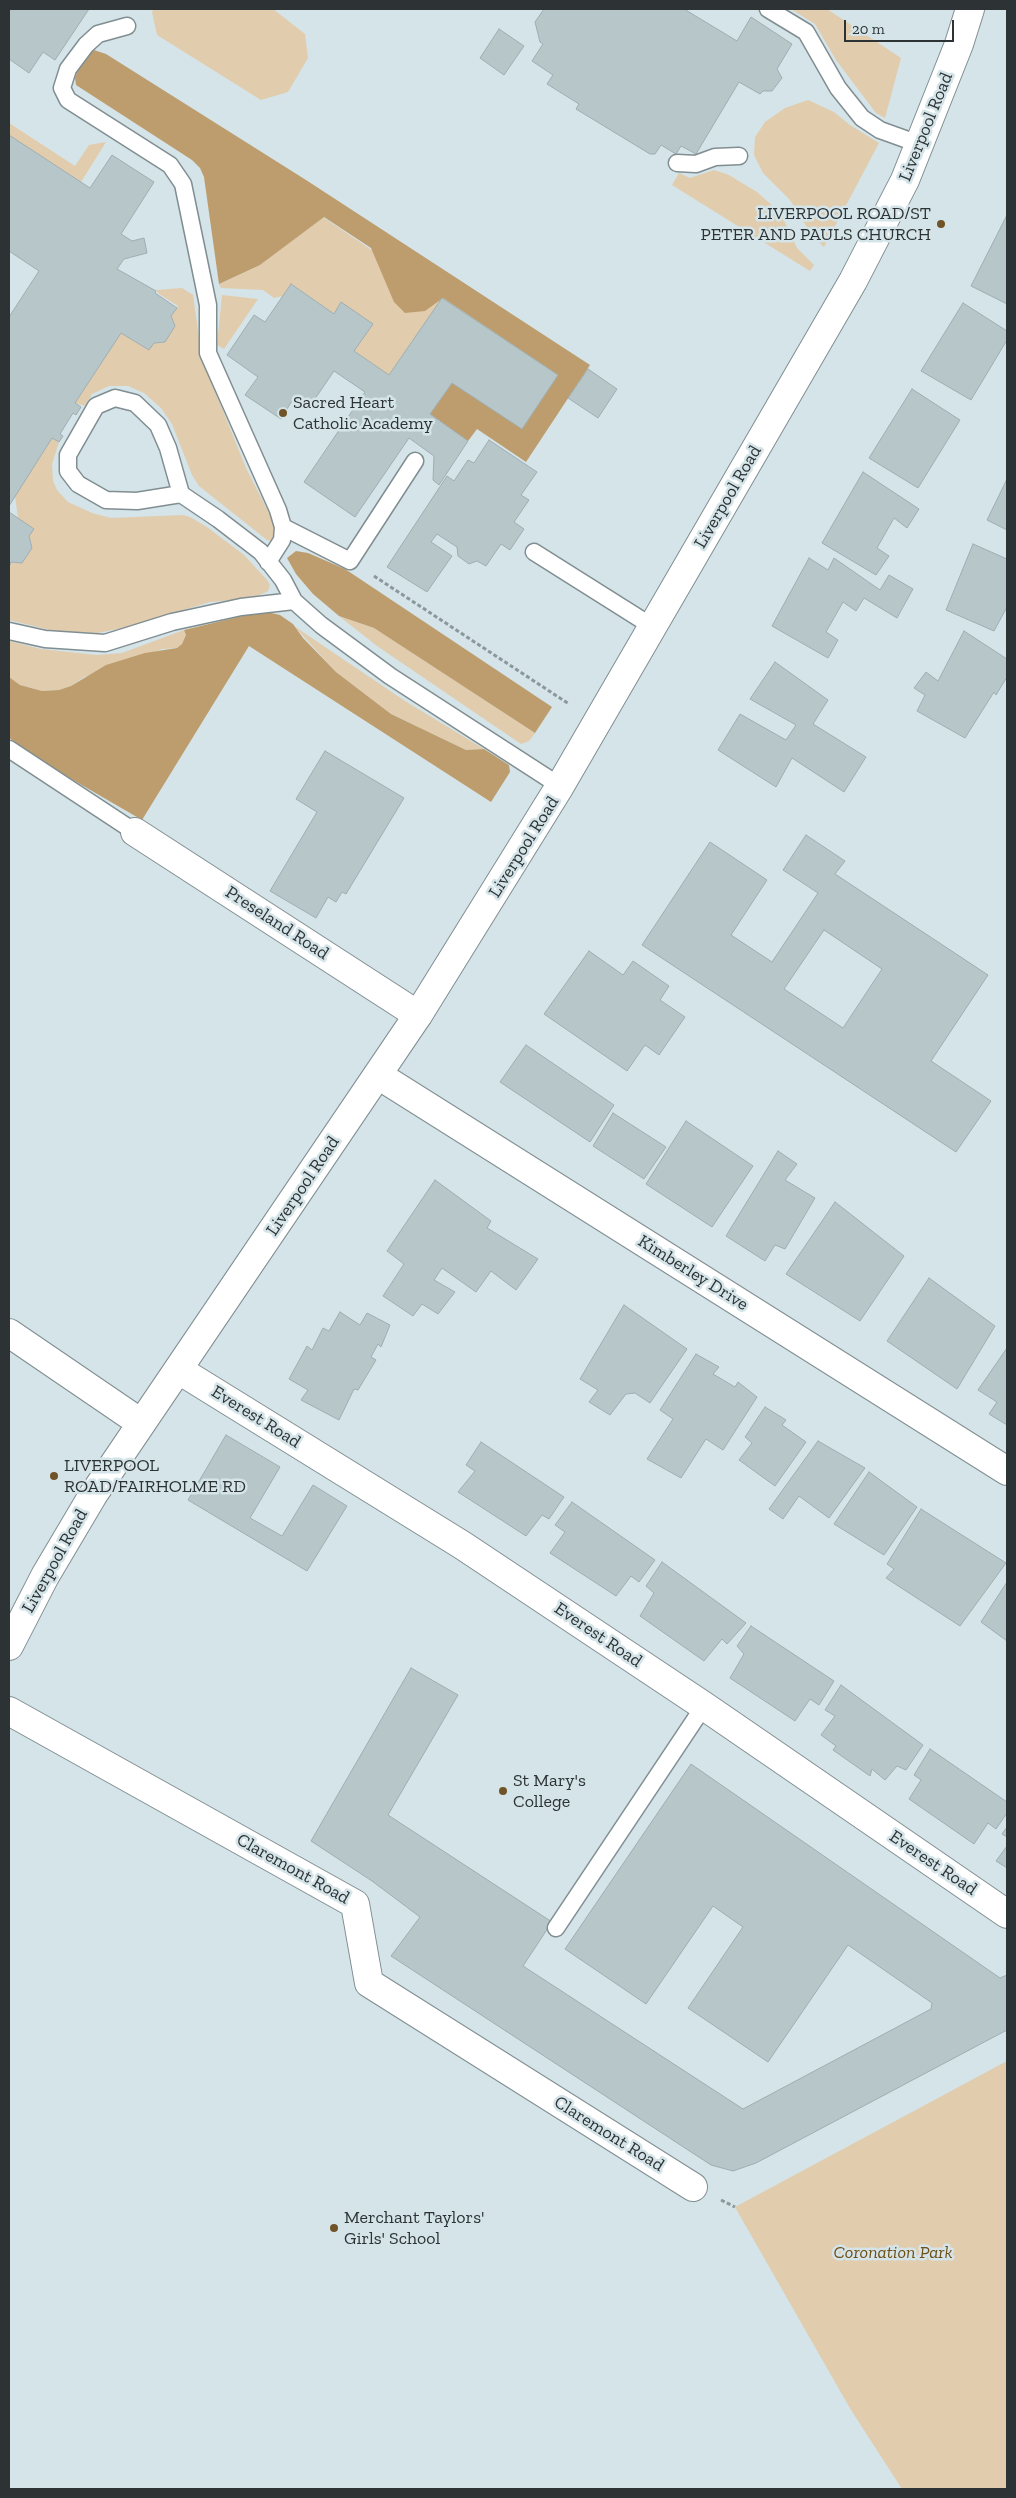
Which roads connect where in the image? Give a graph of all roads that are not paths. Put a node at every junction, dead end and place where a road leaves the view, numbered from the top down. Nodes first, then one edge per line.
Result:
1 (768, 9) edge
2 (970, 9) edge
3 (127, 26) dead end
4 (919, 144) junction
5 (739, 156) dead end
6 (677, 163) dead end
7 (416, 461) dead end
8 (181, 494) junction
9 (283, 527) junction
10 (534, 552) dead end
11 (268, 562) junction
12 (294, 601) junction
13 (653, 627) junction
14 (9, 630) edge
15 (9, 749) edge
16 (560, 786) junction
17 (135, 832) joint
18 (418, 1015) junction
19 (378, 1074) junction
20 (9, 1333) edge
21 (179, 1370) junction
22 (141, 1423) junction
23 (1007, 1471) edge
24 (9, 1646) edge
25 (704, 1706) junction
26 (9, 1711) edge
27 (1007, 1914) edge
28 (556, 1928) dead end
29 (693, 2188) dead end

1 - 4 lane
2 - 4 main road, Liverpool Road
3 - 9 lane
4 - 13 main road, Liverpool Road
5 - 6 lane
7 - 9 lane
8 - 8 lane
8 - 11 lane
9 - 11 lane
10 - 13 lane
11 - 12 lane
12 - 14 lane
12 - 16 lane
13 - 16 main road, Liverpool Road
15 - 17 lane
16 - 18 main road, Liverpool Road
17 - 18 main road, Preseland Road
18 - 19 main road, Liverpool Road
19 - 21 main road, Liverpool Road
19 - 23 main road, Kimberley Drive
20 - 22 main road
21 - 22 main road, Liverpool Road
21 - 25 main road, Everest Road
22 - 24 main road, Liverpool Road
25 - 27 main road, Everest Road
25 - 28 lane
26 - 29 main road, Claremont Road

